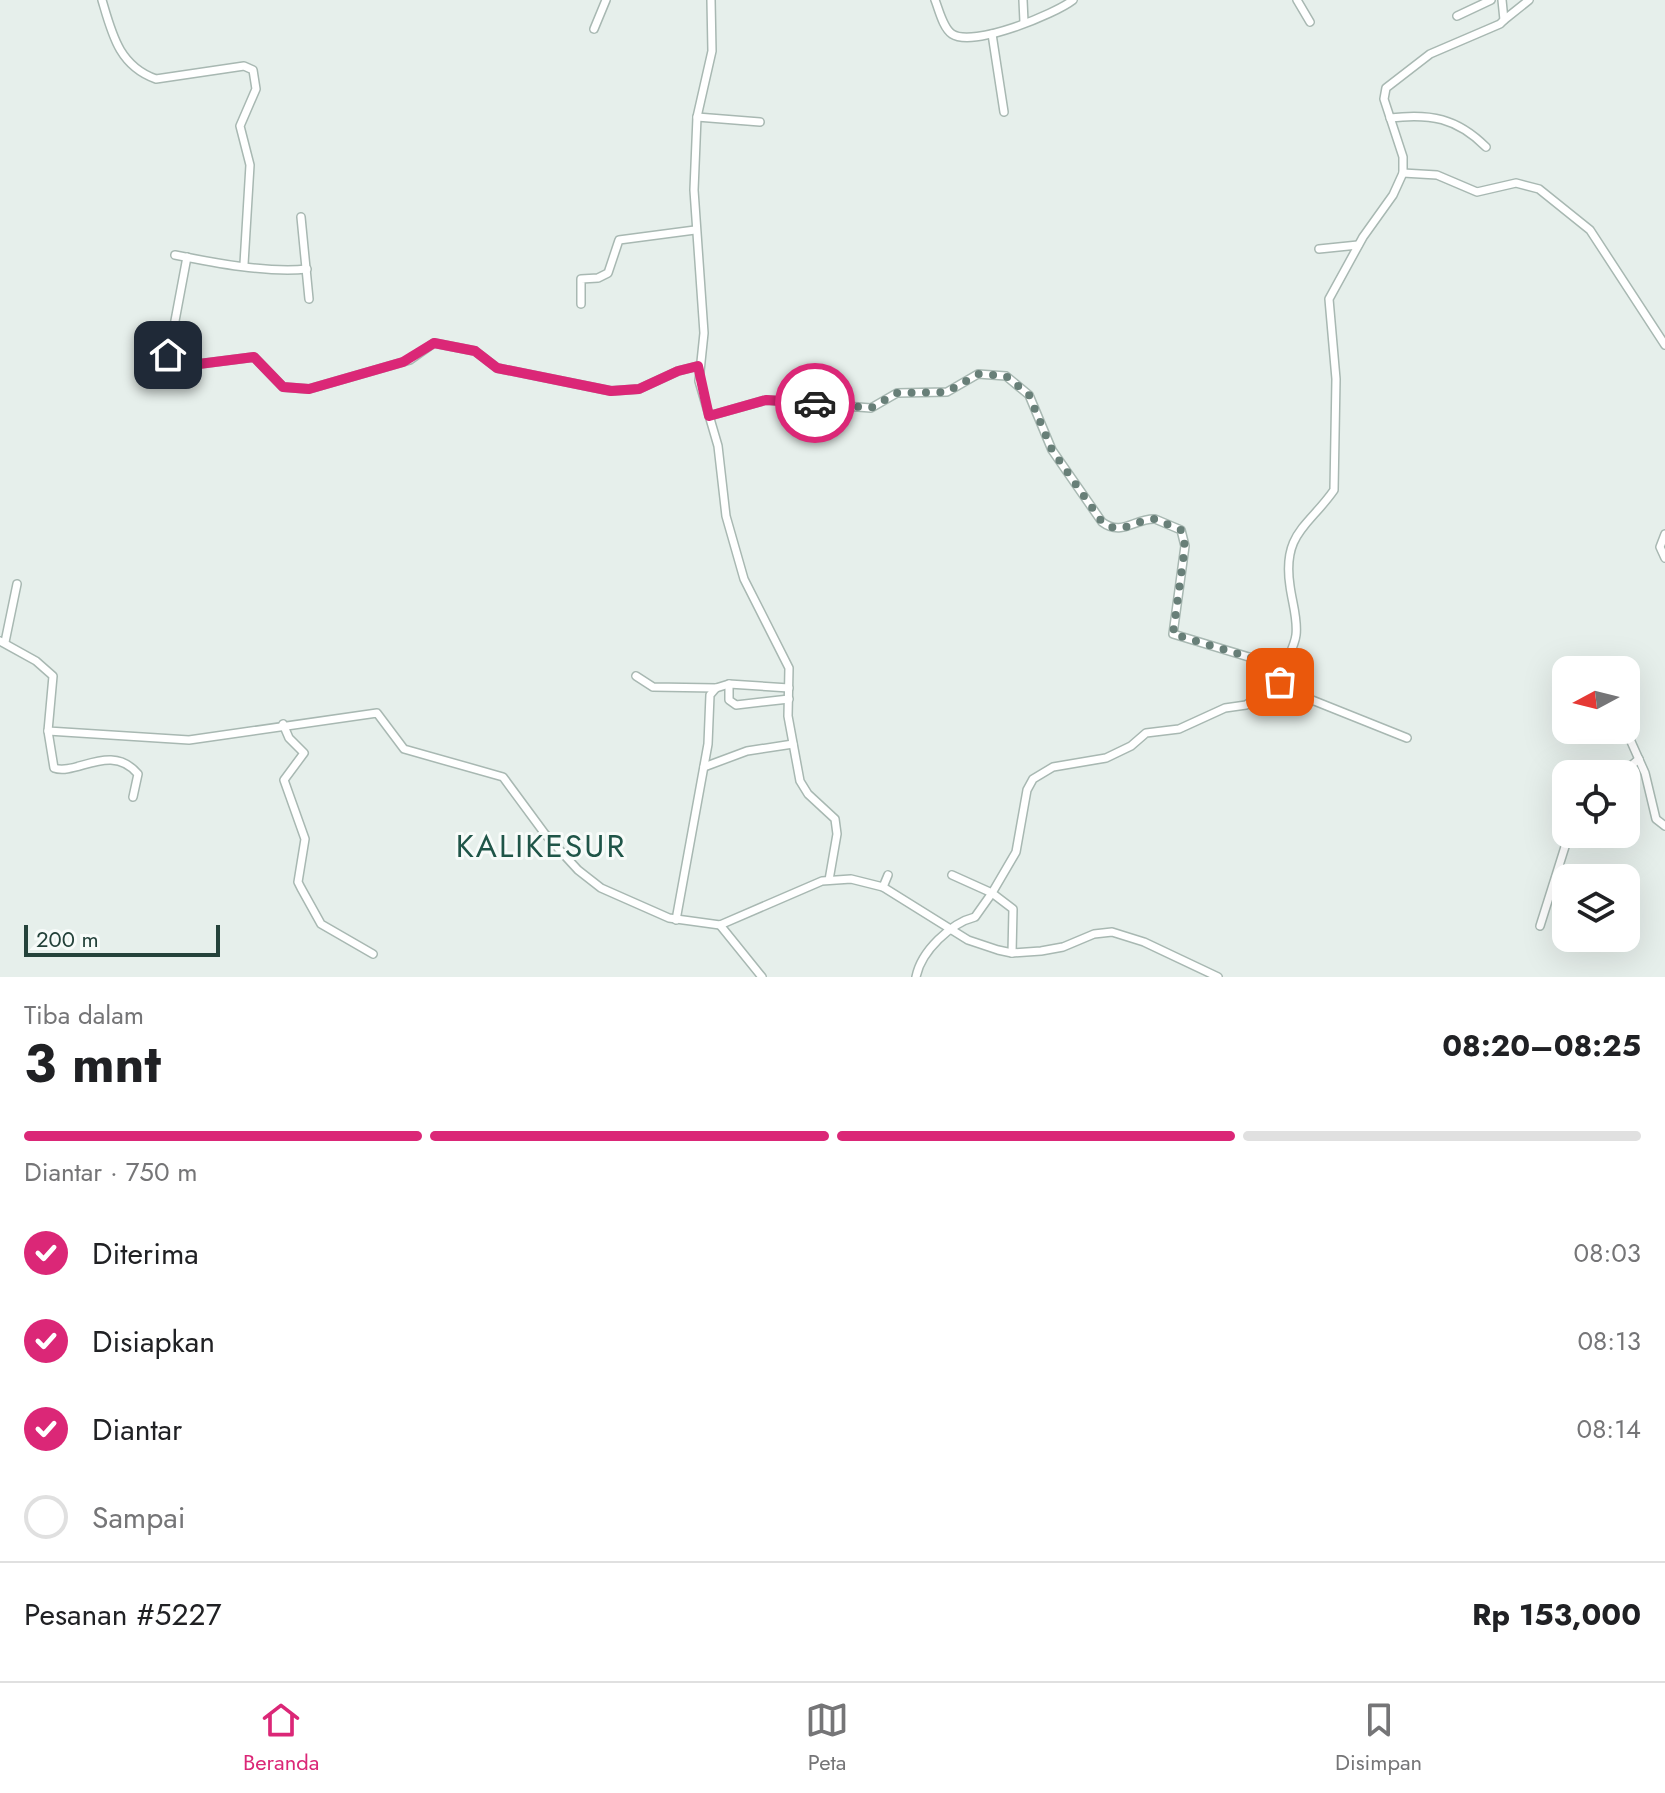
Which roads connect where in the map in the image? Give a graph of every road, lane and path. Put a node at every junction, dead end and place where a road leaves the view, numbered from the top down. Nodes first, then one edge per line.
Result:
1 (102, 0) edge
2 (606, 0) edge
3 (711, 0) edge
4 (935, 0) edge
5 (1023, 0) edge
6 (1073, 0) edge
7 (1297, 0) edge
8 (1491, 0) edge
9 (1502, 0) edge
10 (1529, 0) edge
11 (1457, 16) dead end
12 (1504, 20) junction
13 (1024, 22) junction
14 (1310, 22) dead end
15 (594, 29) dead end
16 (992, 34) junction
17 (1004, 112) dead end
18 (697, 117) junction
19 (1390, 118) junction
20 (760, 122) dead end
21 (1486, 147) dead end
22 (1403, 173) junction
23 (301, 217) dead end
24 (695, 230) junction
25 (1358, 245) junction
26 (1319, 249) dead end
27 (175, 255) dead end
28 (187, 257) junction
29 (244, 264) junction
30 (307, 269) junction
31 (309, 299) dead end
32 (581, 304) dead end
33 (1665, 345) edge
34 (698, 366) junction
35 (709, 416) junction
36 (1665, 534) edge
37 (1665, 558) edge
38 (17, 584) dead end
39 (3, 641) edge
40 (1285, 668) junction
41 (636, 676) dead end
42 (1280, 682) junction
43 (729, 684) junction
44 (716, 688) junction
45 (789, 688) junction
46 (789, 699) junction
47 (283, 724) junction
48 (48, 731) junction
49 (1407, 738) dead end
50 (793, 744) junction
51 (1632, 744) edge
52 (1639, 759) joint
53 (704, 767) junction
54 (133, 797) dead end
55 (1665, 826) edge
56 (1565, 848) edge
57 (888, 875) dead end
58 (952, 875) dead end
59 (829, 880) junction
60 (883, 887) junction
61 (992, 893) junction
62 (676, 920) junction
63 (720, 925) junction
64 (1540, 926) dead end
65 (950, 928) junction
66 (1012, 953) junction
67 (373, 954) dead end
68 (762, 977) edge
69 (916, 977) edge
70 (1218, 977) edge

1 - 29 street
2 - 15 street
3 - 18 street
4 - 16 street
5 - 13 street
6 - 13 street
7 - 14 street
8 - 11 street
9 - 12 street
10 - 12 street
12 - 19 street
13 - 16 street
16 - 17 street
18 - 20 street
18 - 24 street
19 - 21 street
19 - 22 street
22 - 25 street
22 - 33 street
23 - 30 street
24 - 32 street
24 - 34 street
25 - 26 street
25 - 40 street
27 - 28 street
28 - 29 street
28 - 34 street
29 - 30 street
30 - 31 street
34 - 35 street
35 - 40 street
35 - 45 street
36 - 37 street
38 - 39 street
39 - 48 street
40 - 42 street
41 - 44 street
42 - 49 street
42 - 61 street
43 - 44 street
43 - 45 street
43 - 46 street
44 - 53 street
45 - 46 street
46 - 50 street
47 - 48 street
47 - 62 street
47 - 67 street
48 - 54 street
50 - 53 street
50 - 59 street
51 - 52 street
52 - 55 street
53 - 62 street
56 - 64 street
57 - 60 street
58 - 61 street
59 - 60 street
59 - 63 street
60 - 65 street
61 - 65 street
61 - 66 street
62 - 63 street
63 - 68 street
65 - 66 street
65 - 69 street
66 - 70 street

